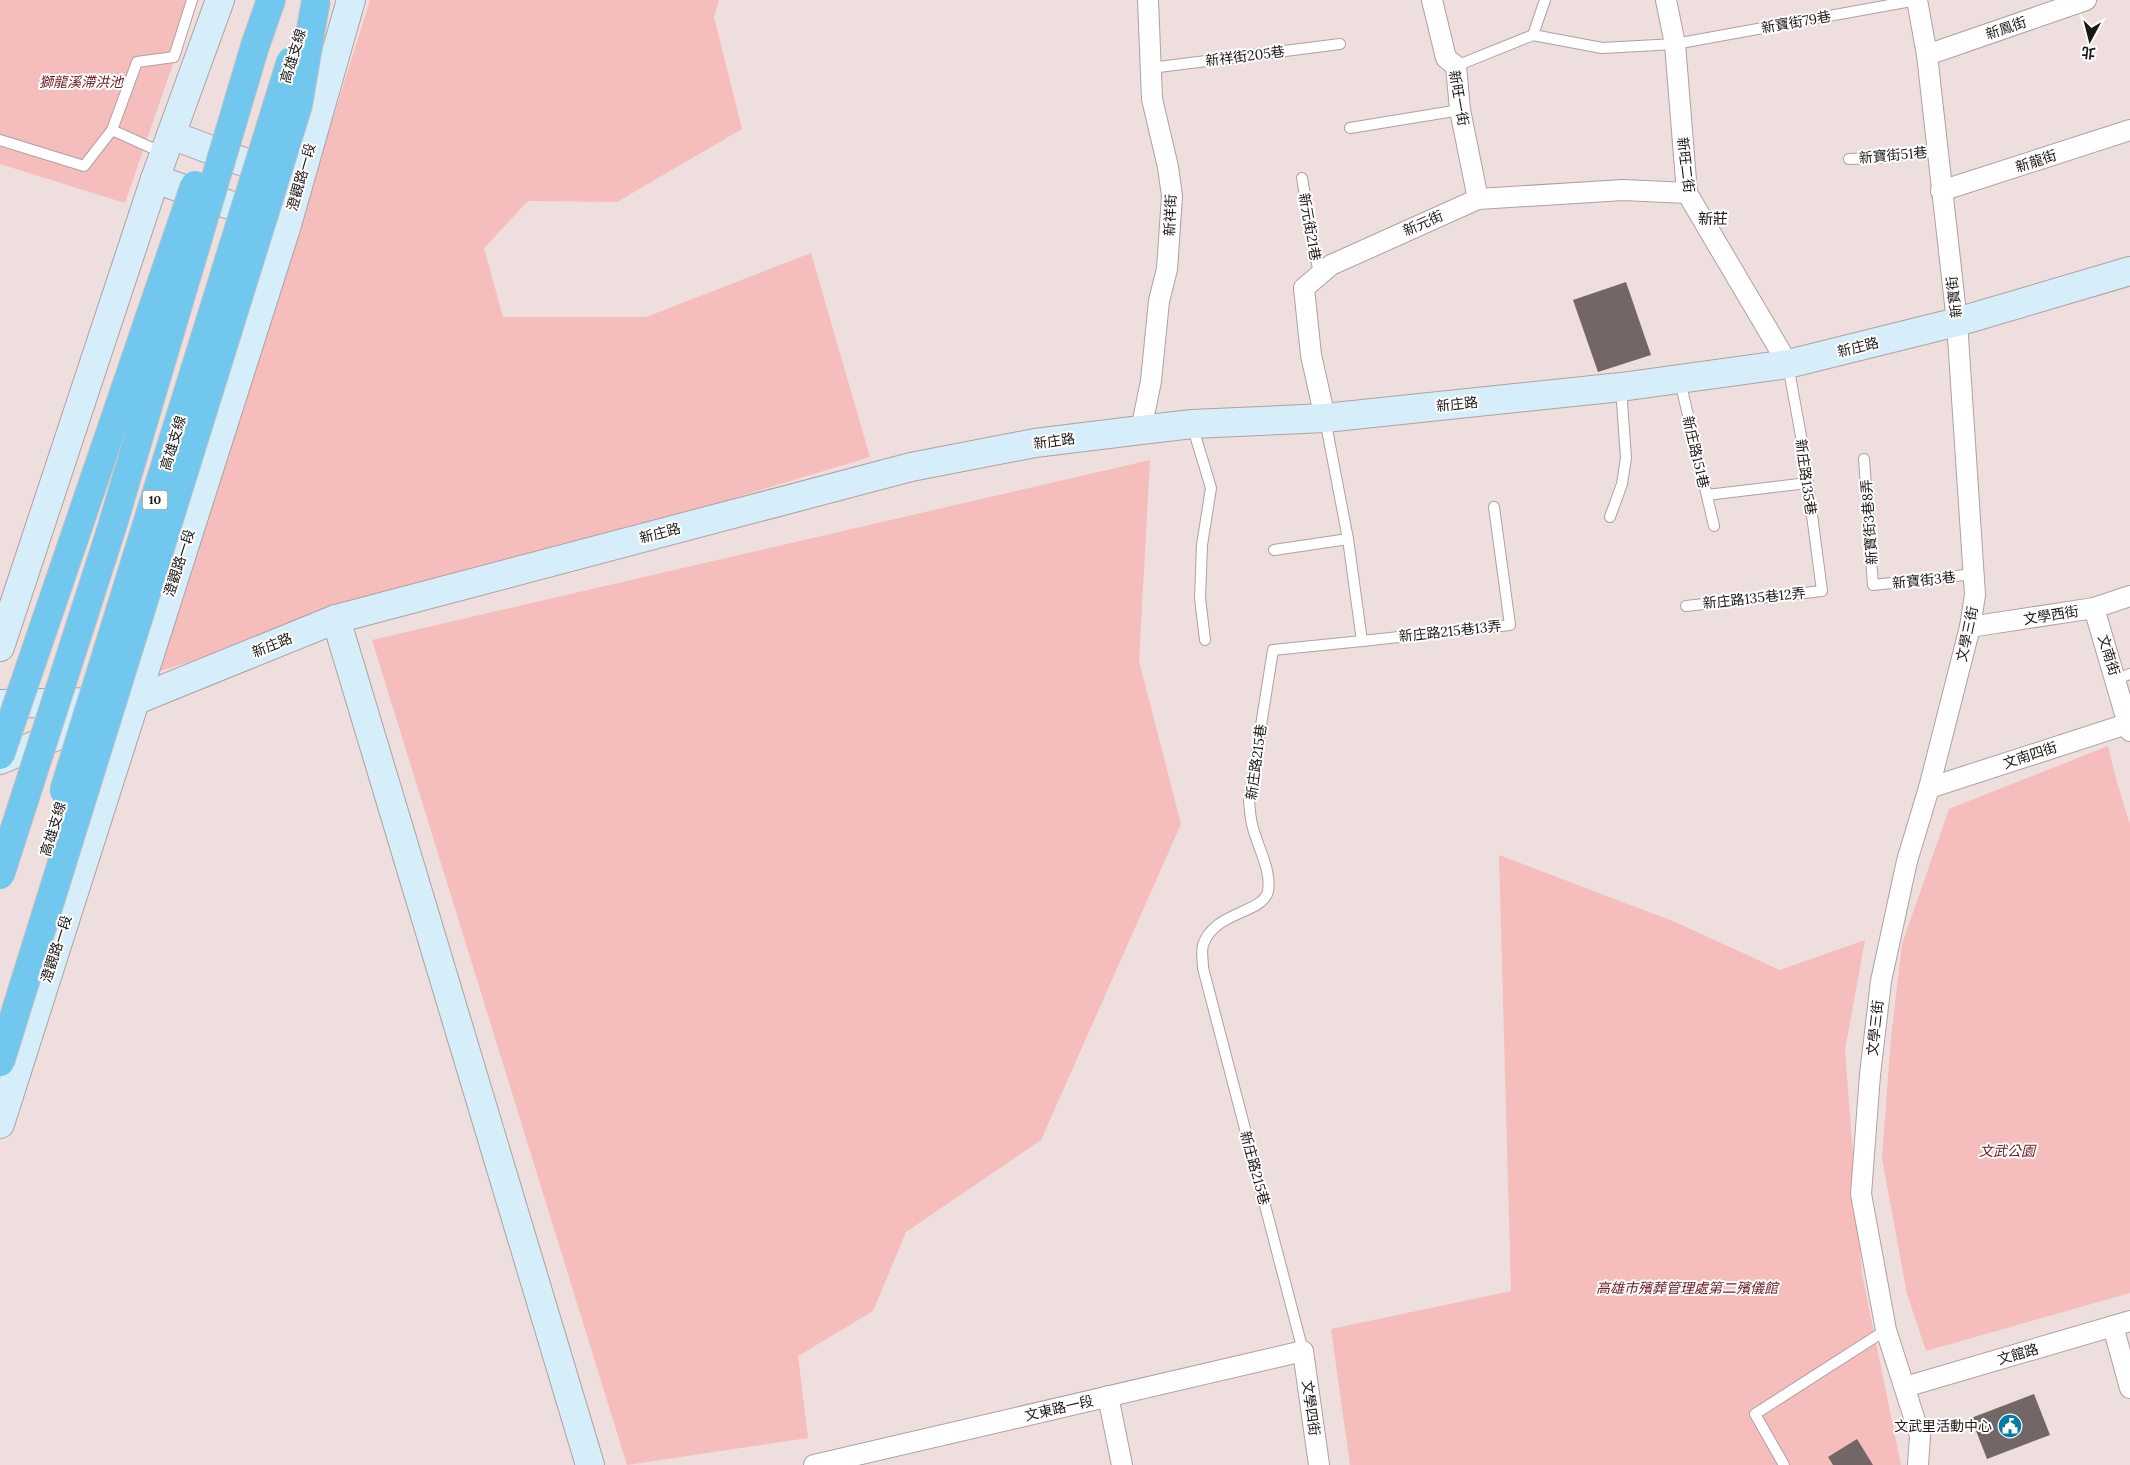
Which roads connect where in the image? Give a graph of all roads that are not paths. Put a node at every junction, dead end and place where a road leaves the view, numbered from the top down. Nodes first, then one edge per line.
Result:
1 (192, 0) edge
2 (220, 0) edge
3 (271, 0) edge
4 (310, 0) edge
5 (316, 0) edge
6 (351, 0) edge
7 (1148, 0) edge
8 (1432, 0) edge
9 (1545, 0) edge
10 (1666, 0) edge
11 (1917, 0) edge
12 (2086, 0) edge
13 (1533, 35) junction
14 (1340, 44) dead end
15 (1675, 44) junction
16 (255, 46) junction
17 (1927, 55) junction
18 (1456, 66) junction
19 (1151, 68) junction
20 (1460, 110) junction
21 (1350, 128) dead end
22 (112, 130) junction
23 (2130, 130) edge
24 (0, 140) edge
25 (168, 144) junction
26 (1936, 151) junction
27 (1849, 159) dead end
28 (1302, 178) dead end
29 (155, 179) junction
30 (299, 183) junction
31 (1941, 191) junction
32 (1687, 193) junction
33 (1478, 199) junction
34 (287, 225) junction
35 (2130, 271) edge
36 (1319, 275) junction
37 (1957, 322) junction
38 (1788, 364) junction
39 (1679, 378) junction
40 (1621, 387) junction
41 (1325, 418) junction
42 (1192, 424) junction
43 (1141, 430) junction
44 (1864, 460) dead end
45 (1807, 484) junction
46 (1707, 495) junction
47 (1494, 507) dead end
48 (1610, 517) dead end
49 (1714, 526) dead end
50 (1348, 539) junction
51 (1274, 550) dead end
52 (1974, 574) junction
53 (1874, 585) joint
54 (1822, 591) joint
55 (1975, 595) joint
56 (2130, 596) edge
57 (1686, 606) dead end
58 (2094, 608) junction
59 (336, 619) junction
60 (1970, 627) junction
61 (1205, 640) dead end
62 (1362, 641) junction
63 (0, 647) edge
64 (2123, 676) edge
65 (134, 701) junction
66 (0, 704) edge
67 (2129, 726) edge
68 (0, 756) edge
69 (0, 760) edge
70 (1929, 788) junction
71 (0, 875) edge
72 (0, 1000) edge
73 (0, 1062) edge
74 (0, 1124) edge
75 (2122, 1323) edge
76 (1886, 1330) junction
77 (1303, 1351) junction
78 (1905, 1387) junction
79 (2130, 1388) edge
80 (1108, 1396) junction
81 (590, 1465) edge
82 (814, 1465) edge
83 (1122, 1465) edge
84 (1319, 1465) edge
85 (1784, 1465) edge
86 (1918, 1465) edge

1 - 22 lane
2 - 25 street
3 - 16 highway, 10
4 - 72 highway, 高雄支線 / 10, bridge
5 - 73 highway, bridge
6 - 30 street, 澄觀路一段
7 - 19 street, 新祥街
8 - 18 street, 新旺一街
9 - 13 lane
10 - 15 street, 新旺二街
11 - 15 lane, 新寶街79巷
11 - 17 street, 新寶街
12 - 17 street, 新鳳街
13 - 15 lane, 新寶街79巷
13 - 18 lane
14 - 19 lane, 新祥街205巷
15 - 32 street, 新旺二街
16 - 68 highway, bridge
16 - 71 highway, 10, bridge
17 - 26 street, 新寶街
18 - 20 street, 新旺一街
19 - 43 street, 新祥街
20 - 21 lane
20 - 33 street, 新旺一街
22 - 24 lane
22 - 25 lane
23 - 31 street, 新龍街
25 - 29 street
25 - 30 street
26 - 27 lane, 新寶街51巷
26 - 31 street, 新寶街
28 - 36 lane, 新元街21巷
29 - 34 street
29 - 63 street
30 - 34 street, 澄觀路一段
31 - 37 street, 新寶街
32 - 33 street, 新元街
32 - 38 street, 新旺二街
33 - 36 street, 新元街
34 - 65 street, 澄觀路一段
35 - 37 street, 新庄路
36 - 41 street, 新元街
37 - 38 street, 新庄路
37 - 52 street, 新寶街
38 - 39 street, 新庄路
38 - 45 lane, 新庄路135巷
39 - 40 street, 新庄路
39 - 46 lane, 新庄路151巷
40 - 41 street, 新庄路
40 - 48 lane
41 - 42 street, 新庄路
41 - 50 lane
42 - 43 street, 新庄路
42 - 61 lane
43 - 59 street, 新庄路
44 - 53 lane, 新寶街3巷8弄
45 - 46 lane
45 - 54 lane, 新庄路135巷
46 - 49 lane, 新庄路151巷
47 - 62 lane, 新庄路215巷13弄
50 - 51 lane
50 - 62 lane
52 - 53 lane, 新寶街3巷
52 - 55 street, 新寶街
54 - 57 lane, 新庄路135巷12弄
55 - 60 street, 文學三街
56 - 58 street, 文學西街
58 - 60 street, 文學西街
58 - 64 street, 文南街
59 - 65 street, 新庄路
59 - 81 street
60 - 70 street, 文學三街
62 - 77 lane, 新庄路215巷
64 - 67 street, 文南街
65 - 66 street, 新庄路
65 - 69 street
65 - 74 street, 澄觀路一段
67 - 70 street, 文南四街
70 - 76 street, 文學三街
75 - 78 street, 文館路
75 - 79 street
76 - 78 street, 文學三街
76 - 85 lane
77 - 80 street, 文東路一段
77 - 84 street, 文學四街
78 - 86 street, 文學三街
80 - 82 street, 文東路一段
80 - 83 street

